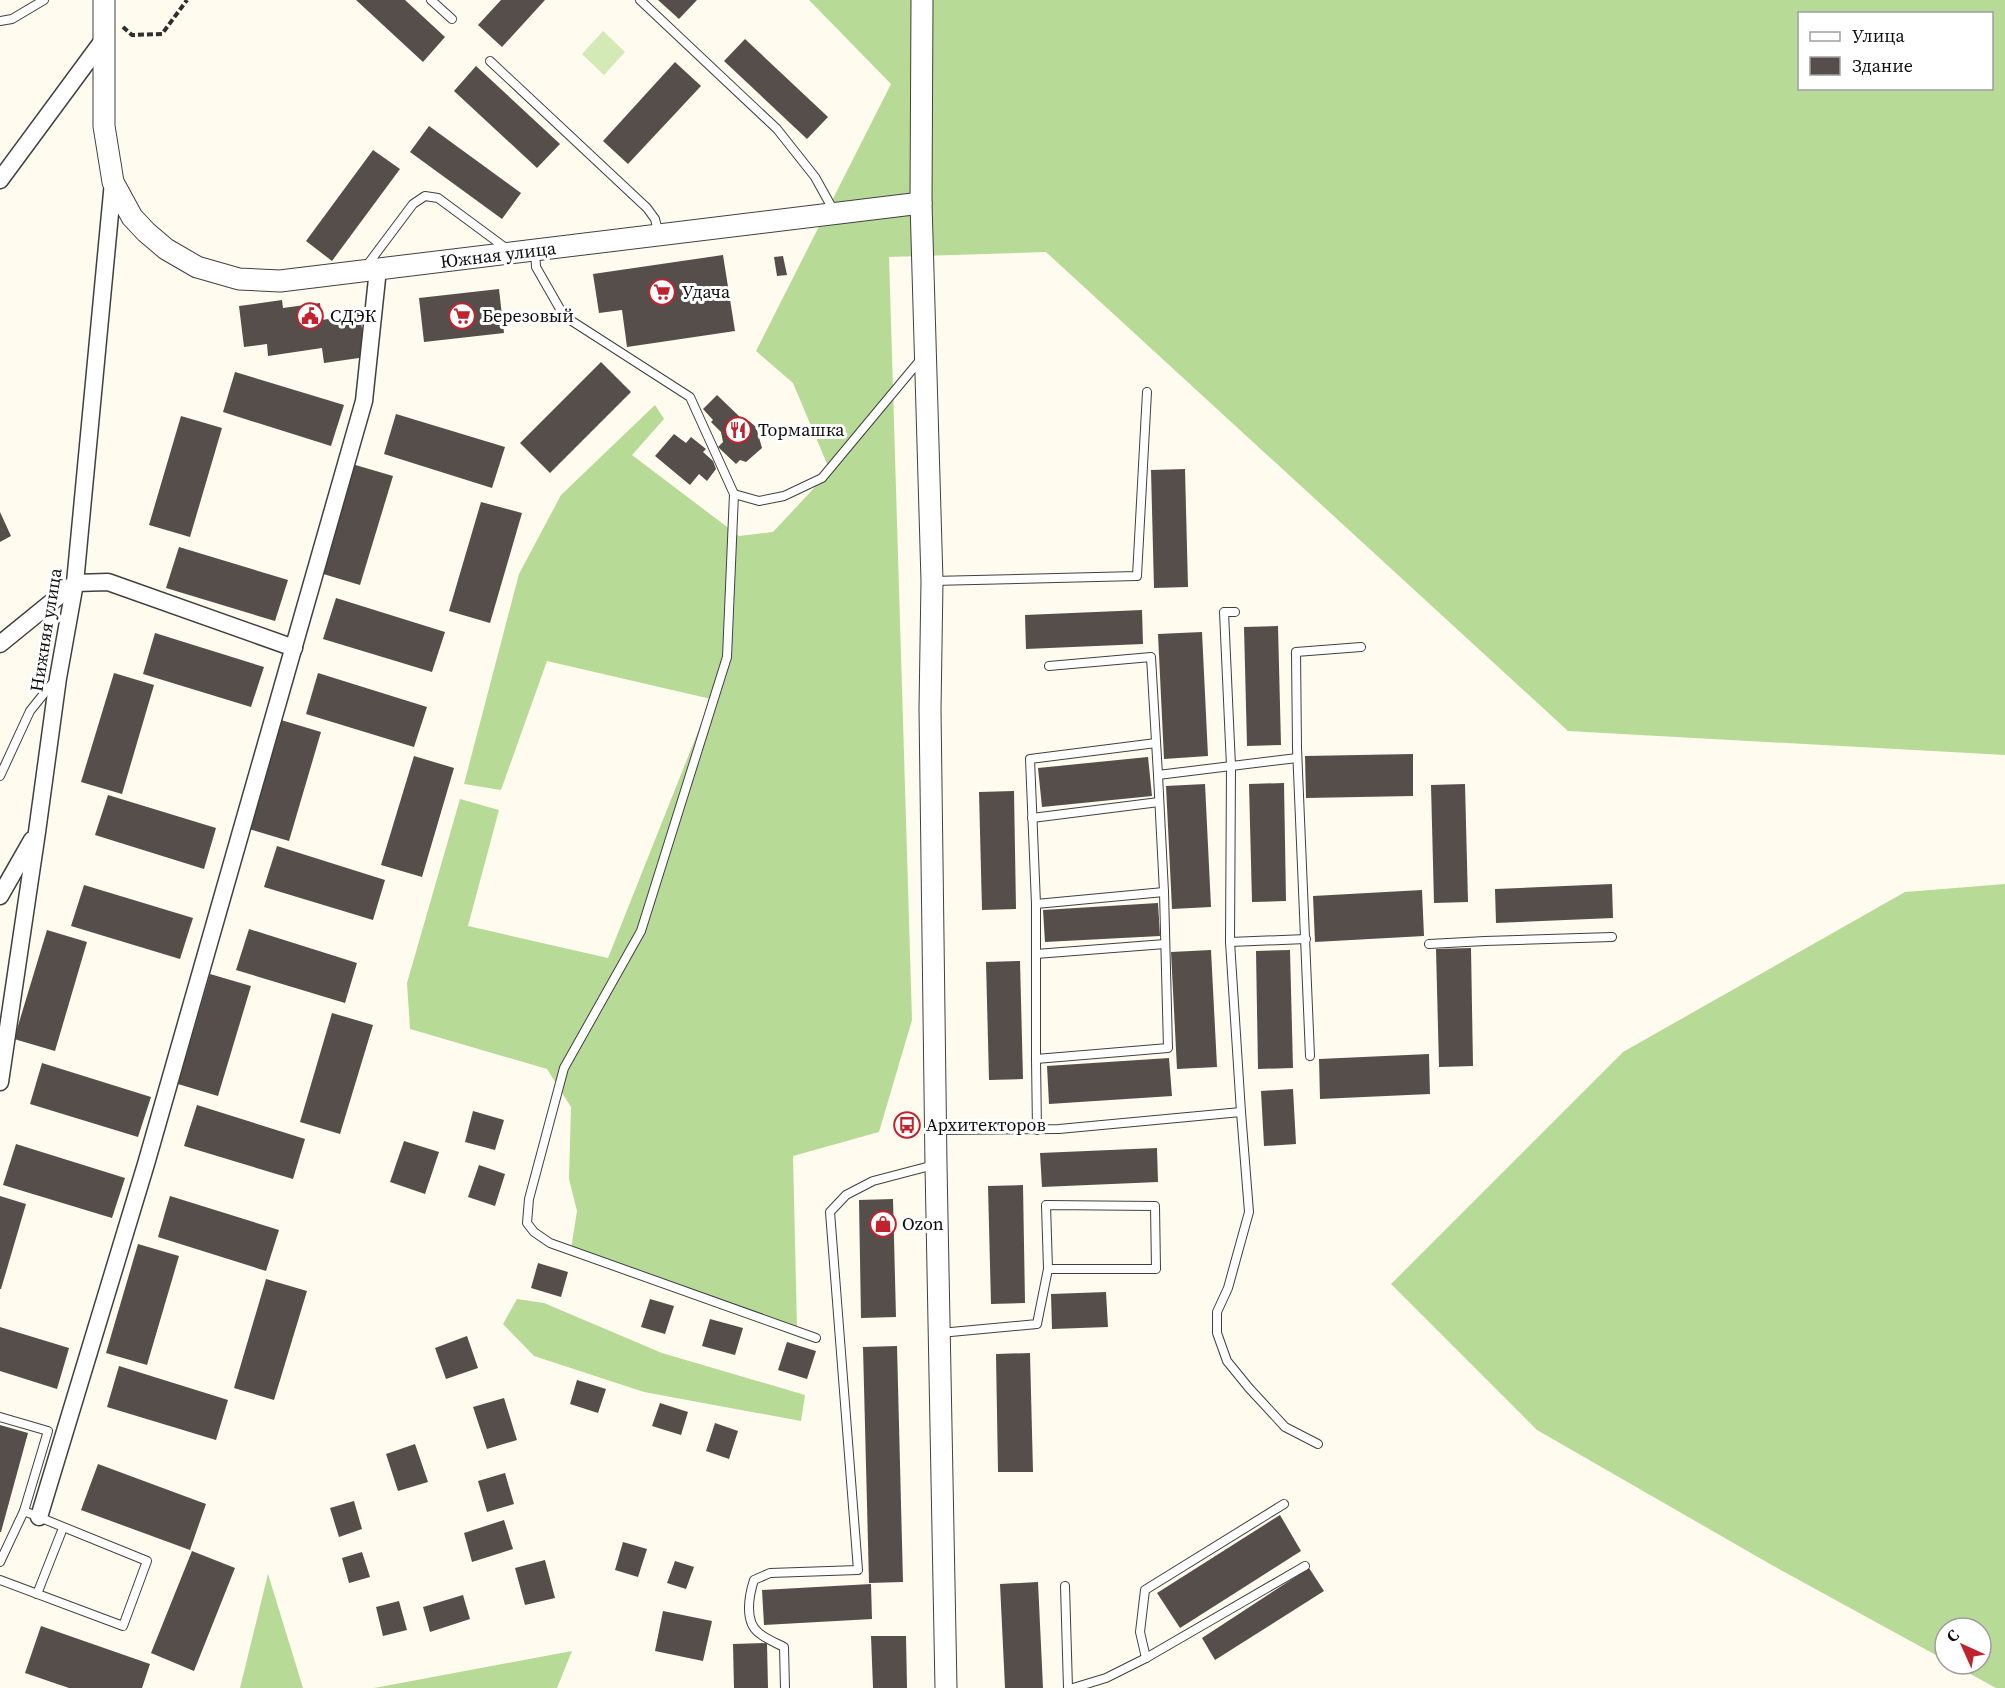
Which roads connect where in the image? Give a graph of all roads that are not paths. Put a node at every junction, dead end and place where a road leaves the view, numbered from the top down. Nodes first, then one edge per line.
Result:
1 (44, 0) edge
2 (431, 0) edge
3 (640, 0) edge
4 (922, 0) edge
5 (104, 5) edge
6 (452, 19) dead end
7 (0, 21) edge
8 (104, 39) junction
9 (490, 61) dead end
10 (0, 180) edge
11 (112, 182) junction
12 (921, 203) junction
13 (835, 213) junction
14 (659, 235) junction
15 (535, 250) junction
16 (512, 253) junction
17 (371, 270) junction
18 (926, 353) junction
19 (1148, 392) dead end
20 (734, 494) junction
21 (932, 581) junction
22 (75, 583) junction
23 (1235, 612) dead end
24 (0, 644) edge
25 (1361, 647) dead end
26 (294, 648) junction
27 (1049, 666) dead end
28 (58, 678) junction
29 (1156, 743) junction
30 (1297, 758) junction
31 (1231, 766) junction
32 (1158, 775) junction
33 (0, 776) edge
34 (1160, 802) junction
35 (1032, 818) junction
36 (37, 832) junction
37 (1164, 892) junction
38 (0, 896) edge
39 (1036, 904) junction
40 (1612, 937) dead end
41 (1306, 939) junction
42 (1230, 942) junction
43 (1166, 944) junction
44 (1429, 944) dead end
45 (1036, 954) junction
46 (1310, 1056) dead end
47 (1036, 1059) junction
48 (0, 1082) edge
49 (1241, 1112) junction
50 (936, 1130) junction
51 (1037, 1130) junction
52 (936, 1165) junction
53 (1048, 1269) junction
54 (939, 1333) junction
55 (816, 1338) dead end
56 (0, 1417) edge
57 (1318, 1444) dead end
58 (1284, 1504) dead end
59 (31, 1514) junction
60 (63, 1527) junction
61 (0, 1562) edge
62 (1305, 1566) dead end
63 (0, 1580) edge
64 (1065, 1587) dead end
65 (37, 1594) junction
66 (1146, 1658) junction
67 (785, 1688) edge
68 (946, 1688) edge
69 (1068, 1688) edge
70 (1073, 1688) edge

1 - 7 lane
2 - 6 lane
3 - 13 lane
4 - 12 street
5 - 8 street
8 - 10 street
8 - 11 street
9 - 14 lane
11 - 17 street, Южная улица
11 - 22 street, Нижняя улица
12 - 13 street, Южная улица
12 - 18 street
13 - 14 street, Южная улица
14 - 15 street, Южная улица
15 - 16 street, Южная улица
15 - 20 lane
16 - 17 street, Южная улица
16 - 17 lane
17 - 26 street
18 - 20 lane
18 - 21 street
19 - 21 lane
20 - 55 lane
21 - 50 street
22 - 24 street
22 - 26 street
22 - 28 street, Нижняя улица
23 - 31 lane
25 - 30 lane
26 - 59 street
27 - 29 lane
28 - 33 lane
28 - 36 street, Нижняя улица
29 - 32 lane
29 - 35 lane
30 - 31 lane
30 - 41 lane
31 - 32 lane
31 - 42 lane
32 - 34 lane
34 - 35 lane
34 - 37 lane
35 - 39 lane
36 - 38 street
36 - 48 street, Нижняя улица
37 - 39 lane
37 - 43 lane
39 - 45 lane
40 - 44 lane
41 - 42 lane
41 - 46 lane
42 - 49 lane
43 - 45 lane
43 - 47 lane
45 - 47 lane
47 - 51 lane
49 - 51 lane
49 - 57 lane
50 - 51 lane
50 - 52 street
52 - 54 street
52 - 67 lane
53 - 53 lane
53 - 54 lane
54 - 68 street
56 - 59 lane
58 - 66 lane
59 - 60 lane
59 - 61 lane
60 - 65 lane
60 - 65 lane
62 - 66 lane
63 - 65 lane
64 - 69 lane
66 - 70 lane

